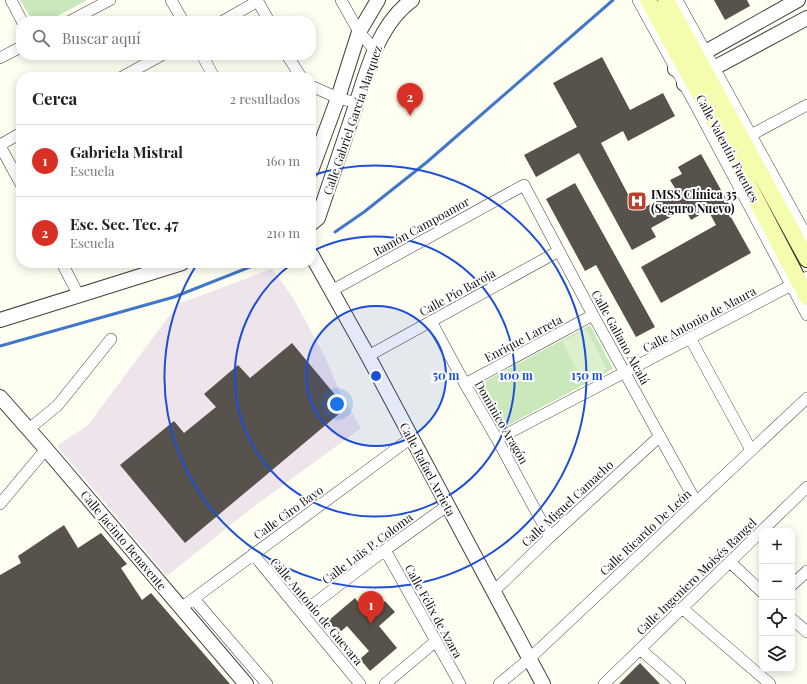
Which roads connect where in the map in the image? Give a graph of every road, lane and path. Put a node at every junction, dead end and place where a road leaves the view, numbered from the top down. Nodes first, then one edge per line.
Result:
1 (11, 0) edge
2 (110, 0) edge
3 (171, 0) edge
4 (341, 0) edge
5 (378, 0) edge
6 (412, 0) edge
7 (641, 0) edge
8 (666, 0) edge
9 (677, 0) edge
10 (798, 0) edge
11 (257, 1) edge
12 (19, 16) edge
13 (80, 16) edge
14 (180, 16) edge
15 (232, 16) edge
16 (265, 16) edge
17 (807, 18) edge
18 (359, 32) junction
19 (16, 50) edge
20 (375, 50) junction
21 (0, 58) edge
22 (154, 60) edge
23 (205, 60) edge
24 (290, 60) edge
25 (690, 60) junction
26 (133, 72) edge
27 (211, 72) edge
28 (298, 72) edge
29 (699, 76) junction
30 (316, 88) edge
31 (338, 98) junction
32 (357, 103) junction
33 (807, 105) edge
34 (752, 135) junction
35 (16, 136) edge
36 (0, 145) edge
37 (316, 157) edge
38 (16, 175) edge
39 (524, 185) joint
40 (782, 190) junction
41 (781, 212) junction
42 (316, 220) edge
43 (807, 237) edge
44 (559, 251) junction
45 (807, 258) edge
46 (316, 263) edge
47 (65, 268) edge
48 (166, 268) edge
49 (798, 281) edge
50 (331, 291) junction
51 (79, 296) junction
52 (807, 297) edge
53 (593, 315) junction
54 (2, 316) edge
55 (807, 316) edge
56 (431, 321) junction
57 (690, 338) junction
58 (111, 339) dead end
59 (368, 356) junction
60 (625, 372) junction
61 (465, 384) junction
62 (0, 397) edge
63 (807, 398) edge
64 (28, 429) junction
65 (660, 436) junction
66 (412, 438) junction
67 (497, 439) junction
68 (46, 449) junction
69 (751, 450) junction
70 (807, 487) edge
71 (696, 502) junction
72 (0, 504) edge
73 (448, 505) junction
74 (550, 536) junction
75 (385, 550) junction
76 (253, 554) junction
77 (730, 562) junction
78 (807, 571) edge
79 (795, 582) edge
80 (759, 589) edge
81 (494, 591) junction
82 (194, 599) junction
83 (181, 608) junction
84 (682, 608) junction
85 (302, 613) junction
86 (795, 621) edge
87 (807, 632) edge
88 (436, 641) junction
89 (640, 649) junction
90 (529, 659) junction
91 (606, 683) edge
92 (246, 684) edge
93 (267, 684) edge
94 (360, 684) edge
95 (385, 684) edge
96 (460, 684) edge
97 (499, 684) edge
98 (543, 684) edge
99 (680, 684) edge
100 (770, 684) edge

1 - 12 street
2 - 13 street
3 - 14 street
4 - 18 street
5 - 18 street, Calle Gabriel García Marquez
6 - 20 street, Calle Gabriel García Marquez
7 - 25 main road, Calle Valentín Fuentes
8 - 25 main road, Calle Valentín Fuentes
9 - 25 street
10 - 25 street
11 - 15 street
11 - 16 street
17 - 29 street
18 - 20 street
18 - 31 street, Calle Gabriel García Marquez
19 - 21 street
20 - 32 street, Calle Gabriel García Marquez
22 - 26 street
23 - 27 street
24 - 28 street
25 - 29 main road, Calle Valentín Fuentes
25 - 29 street
29 - 34 street
29 - 41 main road, Calle Valentín Fuentes
29 - 49 main road, Calle Valentín Fuentes
30 - 31 street
31 - 32 street
31 - 37 street, Calle Gabriel García Marquez
32 - 42 street, Calle Gabriel García Marquez
33 - 34 street
34 - 40 street
35 - 36 street
36 - 38 street
39 - 44 street, Calle Galiano Alcalá
39 - 50 street, Ramón Campoamor
40 - 41 main road
40 - 43 street
41 - 45 main road, Calle Valentín Fuentes
44 - 53 street, Calle Galiano Alcalá
44 - 56 street, Calle Pío Baroja
46 - 50 street, Calle Rafael Arrieta
47 - 51 street
48 - 51 street
49 - 52 main road, Calle Valentín Fuentes
49 - 55 street
49 - 57 street, Calle Antonio de Maura
50 - 59 street, Calle Rafael Arrieta
51 - 54 street
53 - 60 street, Calle Galiano Alcalá
53 - 61 street, Enrique Larreta
56 - 59 street, Calle Pío Baroja
56 - 61 street, Dominico Aragón
57 - 60 street, Calle Antonio de Maura
57 - 69 street
58 - 64 street
59 - 66 street, Calle Rafael Arrieta
60 - 65 street, Calle Galiano Alcalá
60 - 67 street, Calle Antonio de Maura
61 - 67 street, Dominico Aragón
62 - 64 street, Calle Jacinto Benavente
63 - 69 street, Calle Ricardo De León
64 - 68 street, Calle Jacinto Benavente
65 - 71 street, Calle Galiano Alcalá
65 - 74 street, Calle Miguel Camacho
66 - 73 street, Calle Rafael Arrieta
66 - 76 street, Calle Ciro Bayo
67 - 74 street, Dominico Aragón
68 - 72 street
68 - 83 street, Calle Jacinto Benavente
69 - 71 street, Calle Ricardo De León
70 - 77 street, Calle Ingeniero Moisés Rangel
71 - 90 street, Calle Ricardo De León
73 - 75 street, Calle Luis P. Coloma
73 - 81 street, Calle Rafael Arrieta
74 - 81 street, Calle Miguel Camacho
75 - 85 street, Calle Luis P. Coloma
75 - 88 street, Calle Félix de Azara
76 - 82 street, Calle Ciro Bayo
76 - 85 street, Calle Antonio de Guevara
77 - 80 street
77 - 84 street, Calle Ingeniero Moisés Rangel
78 - 79 street
81 - 90 street, Calle Rafael Arrieta
82 - 83 street, Calle Ciro Bayo
82 - 93 street
83 - 92 street, Calle Jacinto Benavente
84 - 89 street, Calle Ingeniero Moisés Rangel
84 - 100 street
85 - 94 street, Calle Antonio de Guevara
86 - 87 street
88 - 95 street
88 - 96 street, Calle Félix de Azara
89 - 91 street, Calle Ingeniero Moisés Rangel
89 - 99 street
90 - 97 street, Calle Ricardo De León
90 - 98 street, Calle Rafael Arrieta

